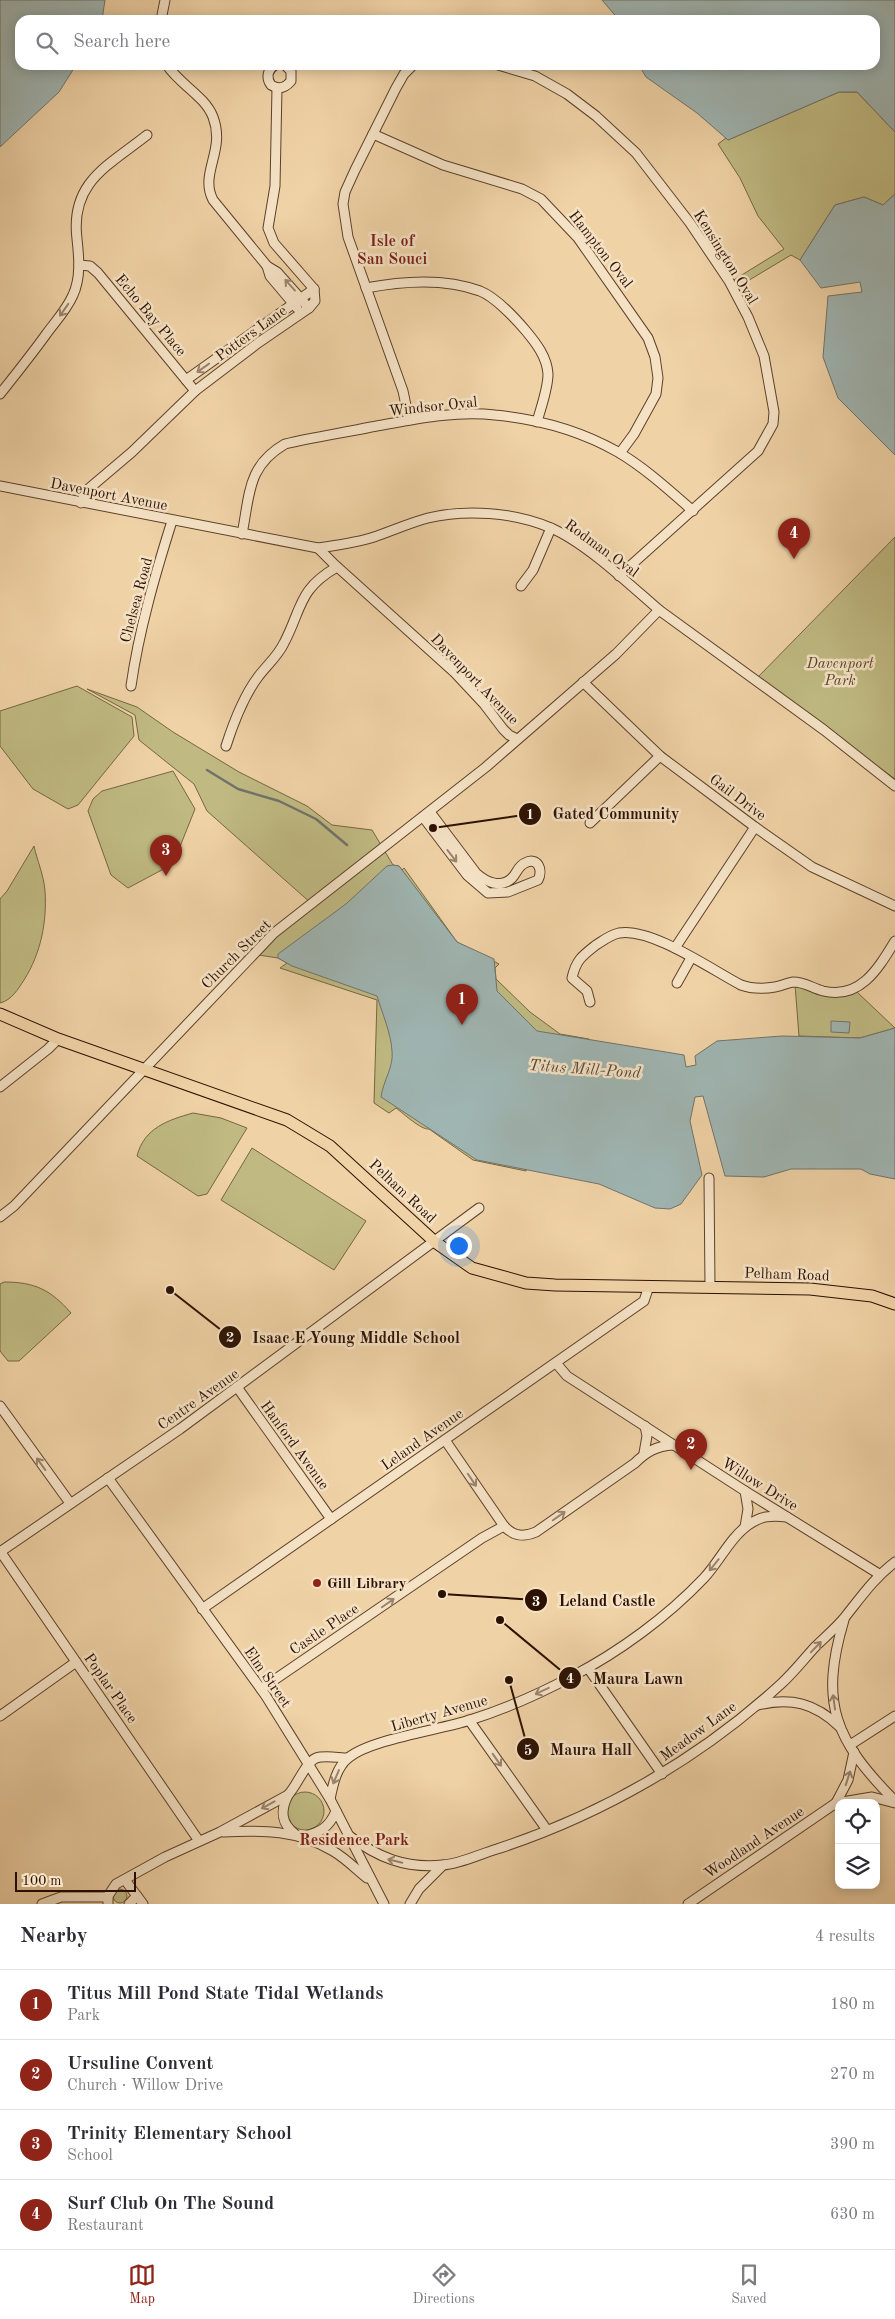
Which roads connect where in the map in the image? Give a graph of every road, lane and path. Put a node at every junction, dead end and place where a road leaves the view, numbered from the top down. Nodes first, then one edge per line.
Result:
1 (166, 0) edge
2 (162, 15) edge
3 (171, 70) edge
4 (269, 70) edge
5 (290, 70) edge
6 (409, 70) edge
7 (515, 70) edge
8 (277, 88) junction
9 (373, 134) junction
10 (147, 136) dead end
11 (79, 264) junction
12 (366, 288) junction
13 (314, 290) junction
14 (298, 301) junction
15 (306, 311) junction
16 (186, 380) junction
17 (196, 391) junction
18 (0, 394) edge
19 (409, 420) junction
20 (536, 422) junction
21 (620, 453) junction
22 (0, 486) edge
23 (81, 503) junction
24 (693, 511) junction
25 (172, 521) junction
26 (551, 528) junction
27 (242, 534) junction
28 (318, 548) junction
29 (337, 567) junction
30 (619, 576) junction
31 (521, 586) dead end
32 (659, 610) junction
33 (583, 682) junction
34 (131, 686) dead end
35 (517, 739) junction
36 (226, 746) dead end
37 (660, 756) junction
38 (895, 786) edge
39 (426, 814) junction
40 (590, 823) dead end
41 (755, 827) junction
42 (895, 906) edge
43 (895, 941) edge
44 (675, 948) junction
45 (691, 958) junction
46 (677, 983) dead end
47 (590, 1002) dead end
48 (0, 1014) edge
49 (58, 1039) junction
50 (144, 1068) junction
51 (0, 1087) edge
52 (709, 1178) dead end
53 (479, 1208) dead end
54 (0, 1217) edge
55 (435, 1242) junction
56 (649, 1286) junction
57 (710, 1287) junction
58 (895, 1304) edge
59 (556, 1362) junction
60 (237, 1388) junction
61 (0, 1406) edge
62 (645, 1426) junction
63 (445, 1440) junction
64 (674, 1445) junction
65 (644, 1453) junction
66 (108, 1478) junction
67 (745, 1491) junction
68 (70, 1503) junction
69 (787, 1517) junction
70 (331, 1519) junction
71 (504, 1526) junction
72 (745, 1527) junction
73 (0, 1552) edge
74 (895, 1562) edge
75 (879, 1574) junction
76 (202, 1609) junction
77 (845, 1617) junction
78 (76, 1662) junction
79 (588, 1668) junction
80 (260, 1689) junction
81 (756, 1705) junction
82 (0, 1716) edge
83 (895, 1716) edge
84 (469, 1720) junction
85 (840, 1727) junction
86 (852, 1748) junction
87 (348, 1758) junction
88 (308, 1764) junction
89 (662, 1774) junction
90 (288, 1795) junction
91 (330, 1799) junction
92 (838, 1799) edge
93 (851, 1799) edge
94 (895, 1802) edge
95 (835, 1804) edge
96 (336, 1811) junction
97 (547, 1830) junction
98 (220, 1832) junction
99 (348, 1835) junction
100 (299, 1836) junction
101 (199, 1841) junction
102 (444, 1866) junction
103 (125, 1880) junction
104 (371, 1881) junction
105 (137, 1896) junction
106 (108, 1900) edge
107 (42, 1904) edge
108 (129, 1904) edge
109 (143, 1904) edge
110 (384, 1904) edge
111 (410, 1904) edge
112 (688, 1904) edge

1 - 2 street
3 - 14 street
4 - 8 street
5 - 8 street
6 - 9 street
7 - 24 street, Kensington Oval
8 - 13 street
9 - 12 street
9 - 21 street, Hampton Oval
10 - 11 street
11 - 16 street, Echo Bay Place
11 -> 18 street
12 - 19 street
12 - 20 street
13 - 14 street, Potters Lane
13 - 15 street, Potters Lane
14 - 15 street
14 -> 16 street, Potters Lane
15 - 17 street, Potters Lane
16 - 17 street, Echo Bay Place
17 - 23 street, Potters Lane
19 - 20 street, Windsor Oval
19 - 27 street, Windsor Oval
20 - 21 street, Windsor Oval
21 - 24 street, Windsor Oval
22 - 23 street, Davenport Avenue
23 - 25 street, Davenport Avenue
24 - 30 street, Kensington Oval
25 - 27 street, Davenport Avenue
25 - 34 street, Chelsea Road
26 - 28 street, Rodman Oval
26 - 30 street, Rodman Oval
26 - 31 street
27 - 28 street, Davenport Avenue
28 - 29 street, Davenport Avenue
29 - 35 street, Davenport Avenue
29 - 36 street
30 - 32 street, Rodman Oval
32 - 33 street, Davenport Avenue
32 - 38 street
33 - 35 street, Davenport Avenue
33 - 37 street, Gail Drive
35 - 39 street, Church Street
37 - 40 street
37 - 41 street, Gail Drive
39 -> 39 street
39 - 50 street, Church Street
41 - 42 street, Gail Drive
41 - 44 street
43 - 45 street
44 - 45 street
44 - 47 street
45 - 46 street
48 - 49 main road, Pelham Road
49 - 50 main road, Pelham Road
49 - 51 street
50 - 54 street, Church Street
50 - 55 main road, Pelham Road
52 - 57 street
53 - 55 street, Centre Avenue
55 - 56 main road, Pelham Road
55 - 60 street, Centre Avenue
56 - 57 main road, Pelham Road
56 - 59 street, Leland Avenue
57 - 58 main road, Pelham Road
59 - 62 street, Willow Drive
59 - 63 street, Leland Avenue
60 - 66 street, Centre Avenue
60 - 70 street, Hanford Avenue
68 -> 61 street
62 - 64 street, Willow Drive
62 - 65 street
63 - 70 street, Leland Avenue
63 -> 71 street
64 - 65 street
64 - 67 street, Willow Drive
71 -> 65 street
66 - 68 street, Centre Avenue
66 - 76 street, Elm Street
67 - 69 street, Willow Drive
67 - 72 street
68 - 73 street, Centre Avenue
69 - 72 street, Liberty Avenue
69 - 75 street, Willow Drive
70 - 76 street, Leland Avenue
80 -> 71 street, Castle Place
72 -> 79 street, Liberty Avenue
73 - 78 street, Poplar Place
74 - 75 street, Meadow Lane
75 - 77 street, Meadow Lane
76 - 80 street, Elm Street
81 -> 77 street, Meadow Lane
85 -> 77 street
78 - 82 street
78 - 101 street, Poplar Place
79 -> 84 street, Liberty Avenue
79 - 89 street
80 - 88 street, Elm Street
81 - 85 street
81 - 89 street, Meadow Lane
83 - 86 street
84 - 87 street, Liberty Avenue
84 -> 97 street
85 - 86 street
92 -> 86 street, Woodland Avenue
86 - 94 street
87 - 88 street, Liberty Avenue
87 -> 91 street
88 - 90 street
88 - 91 street, Elm Street
89 - 97 street, Meadow Lane
90 -> 98 street
90 - 100 street
91 - 96 street, Elm Street
93 - 94 street, Woodland Avenue
95 - 112 street, Woodland Avenue
96 - 99 street, Elm Street
96 - 100 street
97 - 102 street, Meadow Lane
98 - 100 street
98 - 101 street
102 -> 99 street, Meadow Lane
99 - 104 street, Elm Street
100 - 104 street
101 - 103 street
102 - 111 street, Meadow Lane
103 - 105 street
103 - 106 street
104 - 110 street, Elm Street
105 - 108 street
105 - 109 street
106 - 107 street

